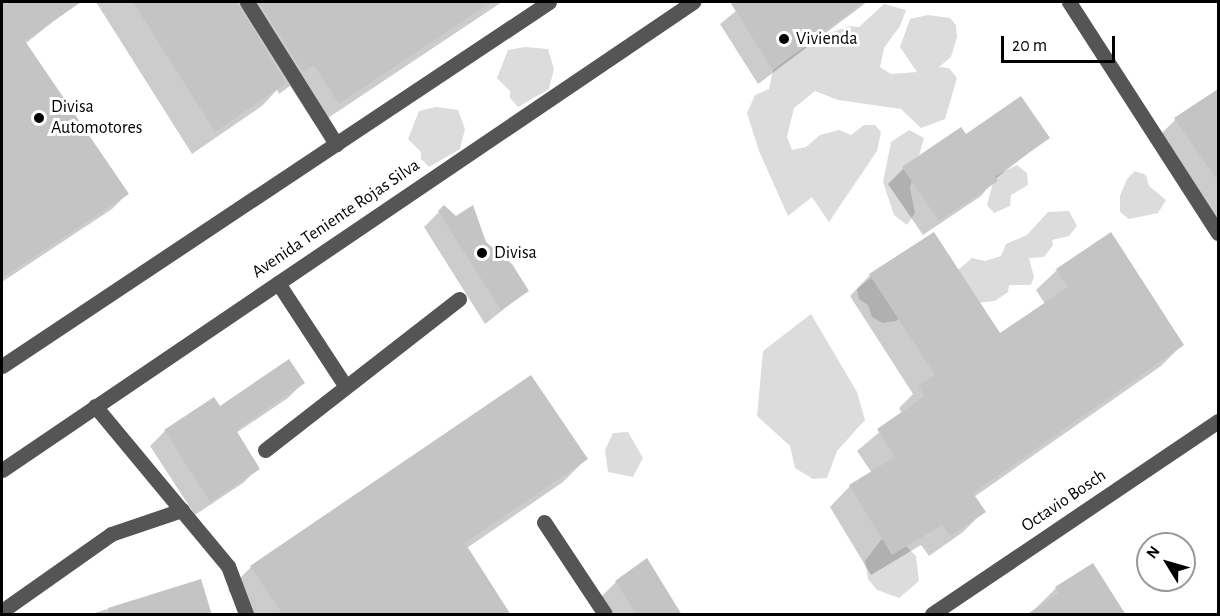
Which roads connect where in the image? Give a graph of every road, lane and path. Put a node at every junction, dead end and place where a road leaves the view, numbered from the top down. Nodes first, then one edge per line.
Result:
1 (247, 2) edge
2 (549, 2) edge
3 (693, 2) edge
4 (1069, 2) edge
5 (336, 144) junction
6 (1218, 233) edge
7 (278, 283) junction
8 (459, 299) dead end
9 (2, 366) edge
10 (346, 387) junction
11 (95, 406) junction
12 (1218, 420) edge
13 (265, 450) dead end
14 (2, 470) edge
15 (182, 510) junction
16 (544, 522) dead end
17 (2, 611) edge
18 (246, 615) edge
19 (605, 615) edge
20 (932, 615) edge

1 - 5 street
2 - 5 street
3 - 7 street, Avenida Teniente Rojas Silva
4 - 6 street
5 - 9 street
7 - 10 street
7 - 11 street, Avenida Teniente Rojas Silva
8 - 10 street
10 - 13 street
11 - 14 street, Avenida Teniente Rojas Silva
11 - 15 street
12 - 20 street, Octavio Bosch
15 - 17 street
15 - 18 street
16 - 19 street

